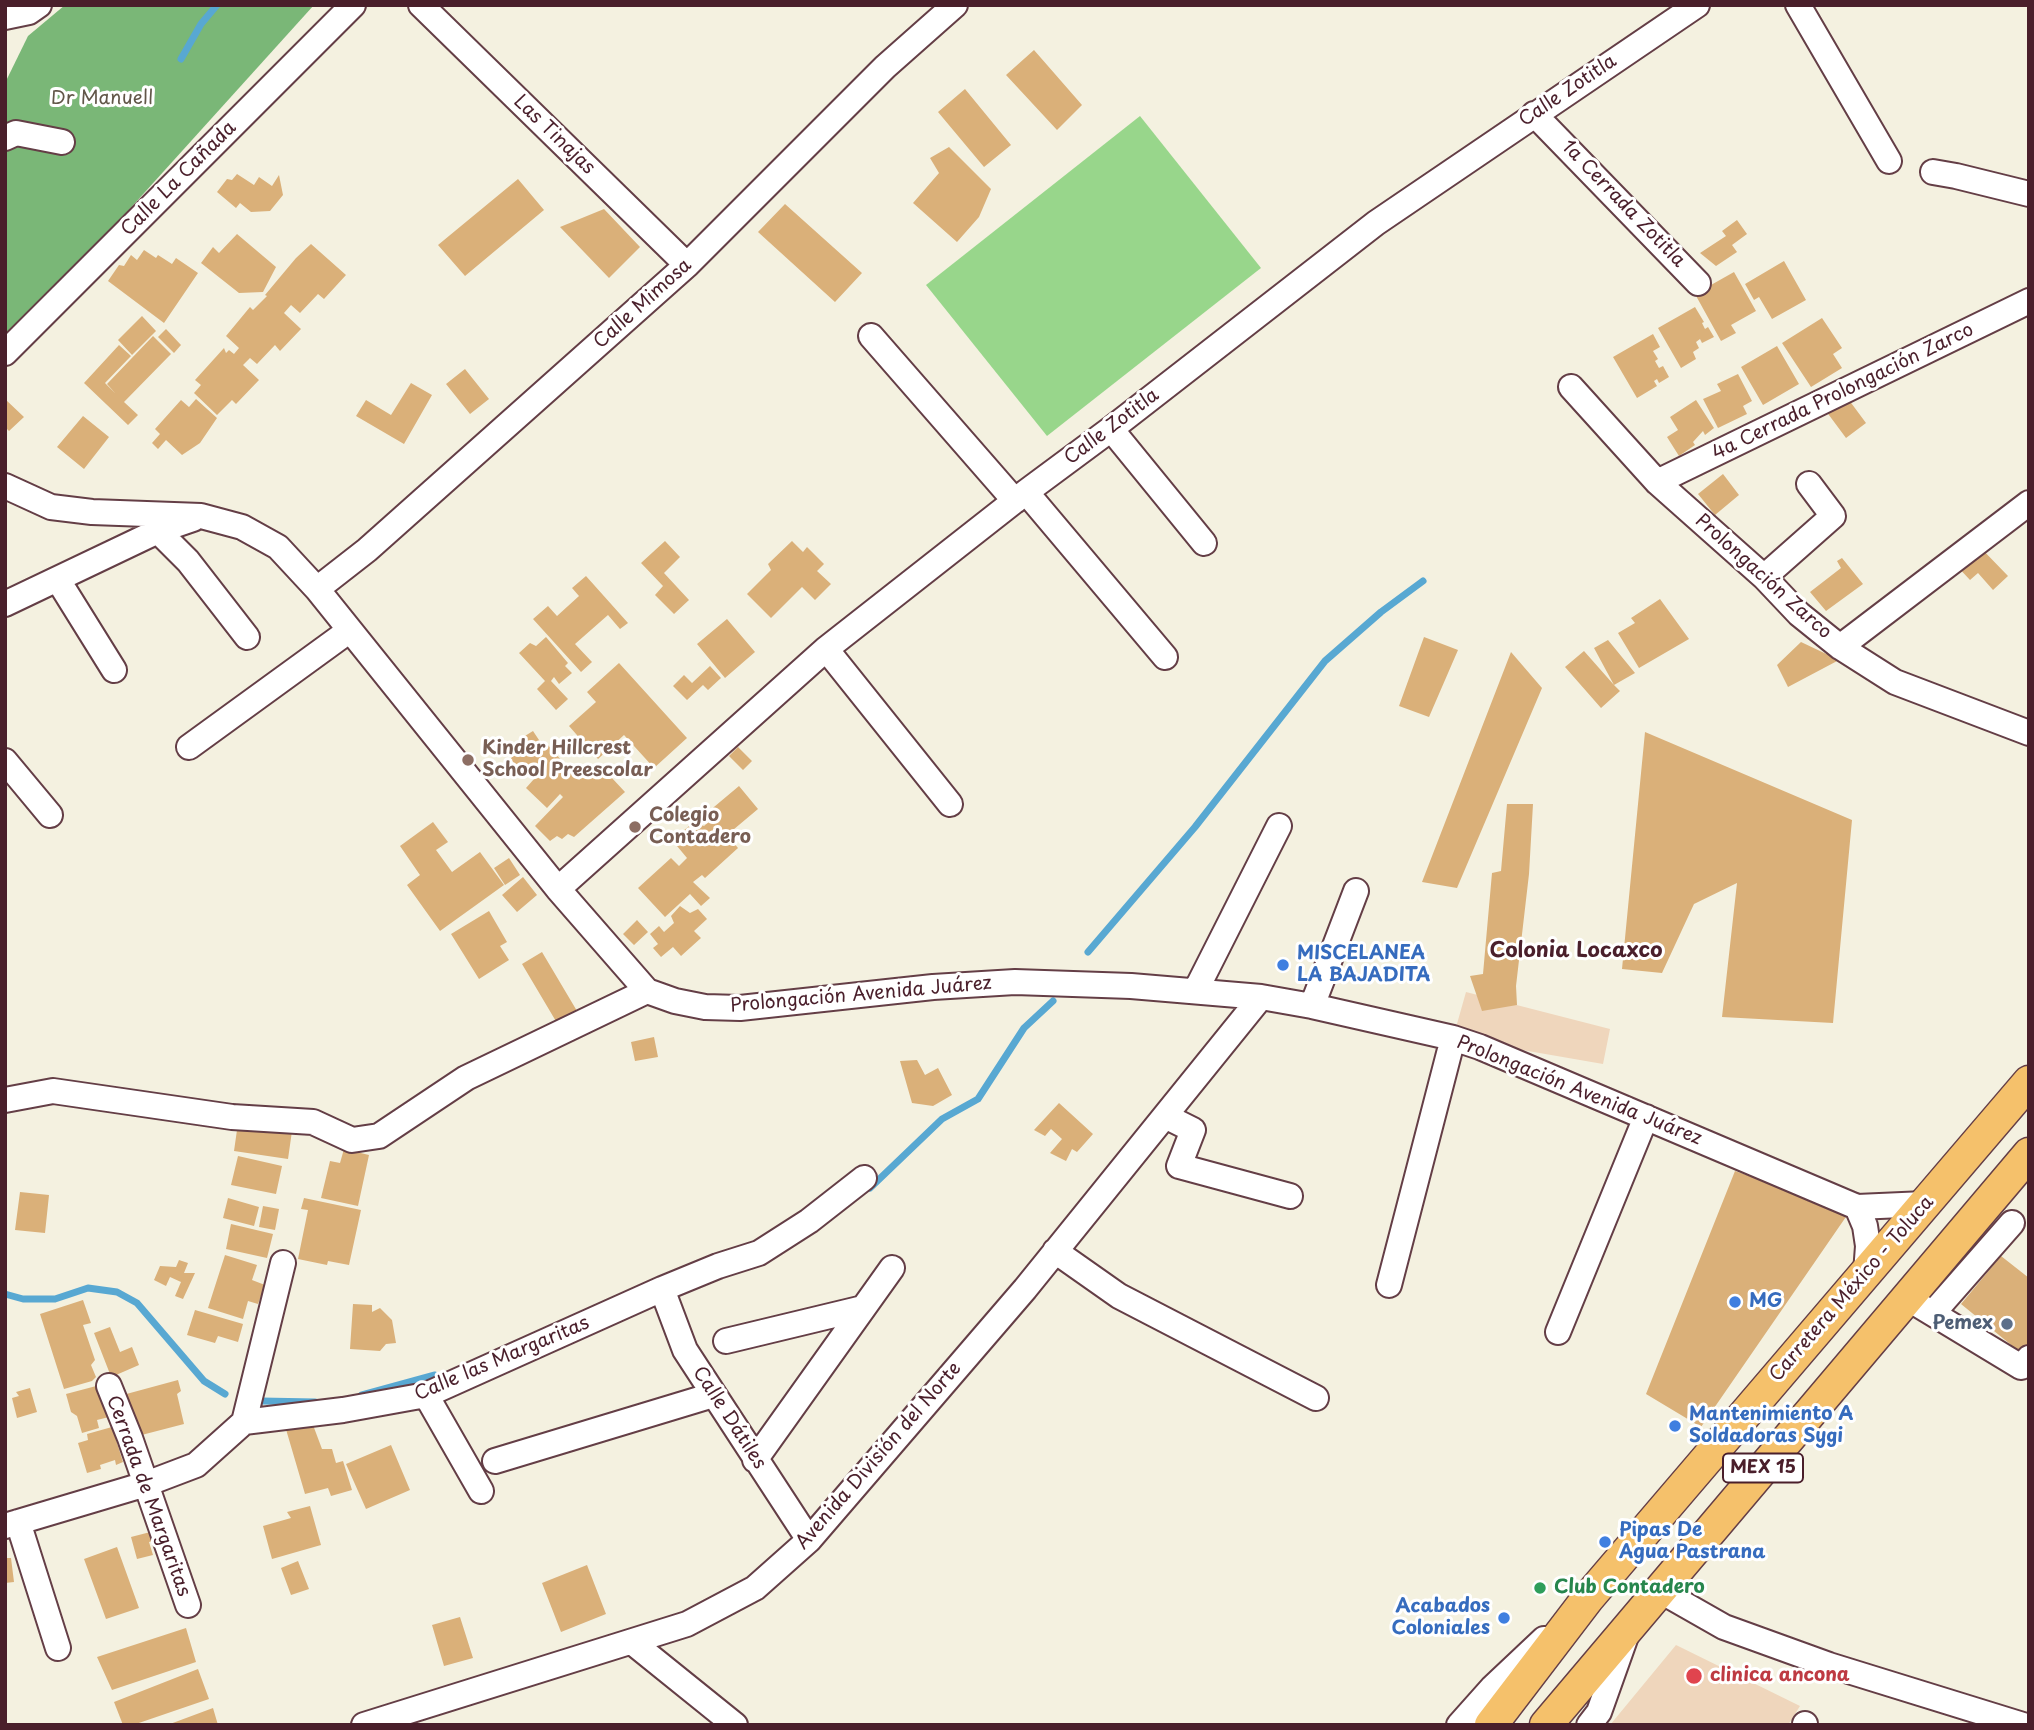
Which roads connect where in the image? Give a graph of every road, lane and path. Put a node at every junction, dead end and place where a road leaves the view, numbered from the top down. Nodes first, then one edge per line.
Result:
1 (39, 5) edge
2 (353, 5) edge
3 (421, 5) edge
4 (955, 5) edge
5 (1697, 5) edge
6 (1798, 5) edge
7 (5, 17) edge
8 (1541, 120) junction
9 (5, 138) edge
10 (62, 142) dead end
11 (1889, 161) dead end
12 (1933, 172) dead end
13 (2029, 194) edge
14 (687, 265) junction
15 (1698, 282) dead end
16 (2029, 301) edge
17 (871, 336) dead end
18 (5, 353) edge
19 (1571, 387) dead end
20 (1111, 429) junction
21 (1657, 482) junction
22 (1809, 484) dead end
23 (5, 486) edge
24 (1021, 496) junction
25 (2029, 503) edge
26 (201, 516) junction
27 (158, 531) junction
28 (1204, 543) dead end
29 (1764, 577) junction
30 (58, 580) junction
31 (317, 589) junction
32 (5, 604) edge
33 (350, 630) junction
34 (247, 637) dead end
35 (1840, 647) junction
36 (826, 649) junction
37 (1165, 657) dead end
38 (114, 670) dead end
39 (2029, 733) edge
40 (189, 747) dead end
41 (5, 761) edge
42 (950, 804) dead end
43 (50, 815) dead end
44 (1279, 827) dead end
45 (558, 889) junction
46 (1356, 891) dead end
47 (1196, 990) junction
48 (647, 991) junction
49 (1261, 997) junction
50 (1312, 1006) junction
51 (1450, 1047) junction
52 (2029, 1082) edge
53 (5, 1100) edge
54 (1165, 1116) junction
55 (1646, 1117) junction
56 (2029, 1154) edge
57 (864, 1178) dead end
58 (1290, 1196) dead end
59 (1925, 1204) junction
60 (1857, 1207) junction
61 (1980, 1211) junction
62 (2020, 1226) edge
63 (1055, 1251) junction
64 (283, 1263) dead end
65 (892, 1268) dead end
66 (1866, 1273) junction
67 (1389, 1285) dead end
68 (662, 1289) junction
69 (1920, 1305) junction
70 (863, 1308) junction
71 (1558, 1332) dead end
72 (726, 1341) dead end
73 (2029, 1358) edge
74 (108, 1387) dead end
75 (426, 1395) junction
76 (713, 1395) junction
77 (1316, 1398) dead end
78 (244, 1422) junction
79 (755, 1460) junction
80 (495, 1461) dead end
81 (146, 1484) junction
82 (481, 1491) dead end
83 (12, 1524) edge
84 (809, 1540) junction
85 (1659, 1590) junction
86 (1588, 1598) junction
87 (188, 1605) dead end
88 (1631, 1623) junction
89 (632, 1642) junction
90 (58, 1648) dead end
91 (364, 1725) edge
92 (735, 1725) edge
93 (1460, 1725) edge
94 (1491, 1725) edge
95 (1546, 1725) edge
96 (1588, 1725) edge
97 (2023, 1725) edge

1 - 7 street
2 - 18 street, Calle La Cañada
3 - 14 street, Las Tinajas
4 - 14 street, Calle Mimosa
5 - 8 street, Calle Zotitla
6 - 11 street
8 - 15 street, 1a Cerrada Zotitla
8 - 20 street, Calle Zotitla
9 - 10 street
12 - 13 street
14 - 31 street, Calle Mimosa
16 - 21 street, 4a Cerrada Prolongación Zarco
17 - 24 street
19 - 21 street, Prolongación Zarco
20 - 24 street, Calle Zotitla
20 - 28 street
21 - 29 street, Prolongación Zarco
22 - 29 street
23 - 26 street
24 - 36 street, Calle Zotitla
24 - 37 street
25 - 35 street
26 - 27 street
26 - 31 street
27 - 30 street
27 - 34 street
29 - 35 street, Prolongación Zarco
30 - 32 street
30 - 38 street
31 - 33 street
33 - 40 street
33 - 45 street
35 - 39 street, Prolongación Zarco
36 - 42 street
36 - 45 street, Calle Zotitla
41 - 43 street
44 - 47 street
45 - 48 street
46 - 50 street
47 - 48 street, Prolongación Avenida Juárez
47 - 49 street, Prolongación Avenida Juárez
48 - 53 street
49 - 50 street, Prolongación Avenida Juárez
49 - 54 street, Avenida División del Norte
50 - 51 street, Prolongación Avenida Juárez
51 - 55 street, Prolongación Avenida Juárez
51 - 67 street
52 - 59 main road, Carretera México - Toluca / MEX 15
54 - 58 street
54 - 63 street, Avenida División del Norte
55 - 60 street, Prolongación Avenida Juárez
55 - 71 street
56 - 61 main road, MEX 15
57 - 68 street, Calle las Margaritas
59 - 60 street, Prolongación Avenida Juárez
59 - 66 main road, Carretera México - Toluca / MEX 15
60 - 66 street
61 - 62 street
61 - 69 main road, MEX 15
62 - 69 street
63 - 77 street
63 - 84 street, Avenida División del Norte
64 - 78 street
65 - 70 street
66 - 86 main road, Carretera México - Toluca / MEX 15
68 - 75 street, Calle las Margaritas
68 - 76 street, Calle Dátiles
69 - 73 street
69 - 85 main road, MEX 15
70 - 72 street
70 - 79 street
74 - 81 street, Cerrada de Margaritas
75 - 78 street, Calle las Margaritas
75 - 82 street
76 - 79 street, Calle Dátiles
76 - 80 street
78 - 81 street
79 - 84 street, Calle Dátiles
81 - 83 street
81 - 87 street, Cerrada de Margaritas
83 - 90 street
84 - 89 street, Avenida División del Norte
85 - 88 main road, MEX 15
85 - 97 street
86 - 93 street
86 - 94 main road, Carretera México - Toluca / MEX 15
88 - 95 main road, MEX 15
88 - 96 street
89 - 91 street, Avenida División del Norte
89 - 92 street

